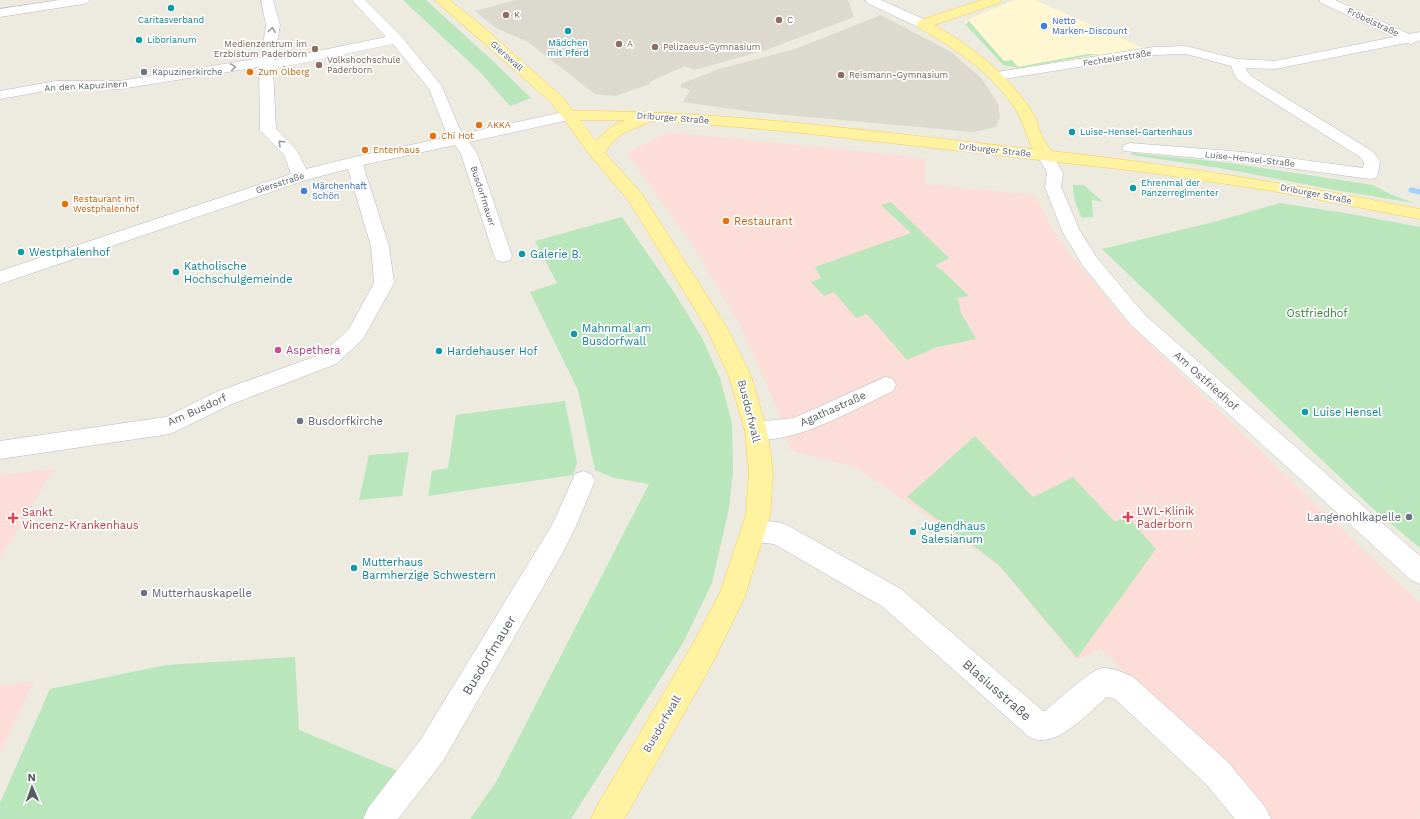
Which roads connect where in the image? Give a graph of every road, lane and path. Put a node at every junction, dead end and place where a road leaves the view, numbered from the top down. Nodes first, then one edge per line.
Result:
1 (5, 0) edge
2 (83, 0) edge
3 (267, 0) edge
4 (358, 0) edge
5 (441, 0) edge
6 (871, 0) edge
7 (995, 0) edge
8 (1325, 0) edge
9 (0, 2) edge
10 (962, 11) junction
11 (0, 13) edge
12 (923, 24) junction
13 (1416, 39) edge
14 (396, 40) junction
15 (972, 53) junction
16 (267, 63) junction
17 (1238, 63) junction
18 (997, 76) junction
19 (0, 95) edge
20 (568, 116) junction
21 (658, 116) junction
22 (459, 139) junction
23 (1130, 148) dead end
24 (598, 153) junction
25 (1045, 155) junction
26 (354, 162) junction
27 (300, 176) junction
28 (1420, 214) edge
29 (503, 256) dead end
30 (0, 278) edge
31 (885, 385) dead end
32 (756, 431) junction
33 (0, 450) edge
34 (583, 481) dead end
35 (754, 531) junction
36 (1420, 572) edge
37 (379, 819) edge
38 (607, 819) edge
39 (1255, 819) edge

1 - 9 street
2 - 11 street
16 -> 3 street
4 - 14 street, Busdorfmauer
5 - 20 main road, Gierswall
6 - 12 street
7 - 10 main road
8 - 13 street, Fröbelstraße
10 - 12 main road
10 - 15 main road
12 - 15 main road
13 - 17 street, Fechtelerstraße
14 - 16 street, An den Kapuzinern
14 - 22 street, Busdorfmauer
15 - 18 main road
19 -> 16 street, An den Kapuzinern
27 -> 16 street
17 - 18 street, Fechtelerstraße
17 - 23 street, Luise-Hensel-Straße
18 - 25 main road
20 - 21 main road, Driburger Straße
20 - 22 street, Giersstraße
20 - 24 main road, Busdorfwall
21 - 24 main road
21 - 25 main road, Driburger Straße
22 - 26 street, Giersstraße
22 - 29 street, Busdorfmauer
24 - 32 main road, Busdorfwall
25 - 28 main road, Driburger Straße
25 - 36 street, Am Ostfriedhof
26 - 27 street, Giersstraße
26 - 33 street, Am Busdorf
27 - 30 street, Giersstraße
31 - 32 street, Agathastraße
32 - 35 main road, Busdorfwall
34 - 37 street, Busdorfmauer
35 - 38 main road, Busdorfwall
35 - 39 street, Blasiusstraße

